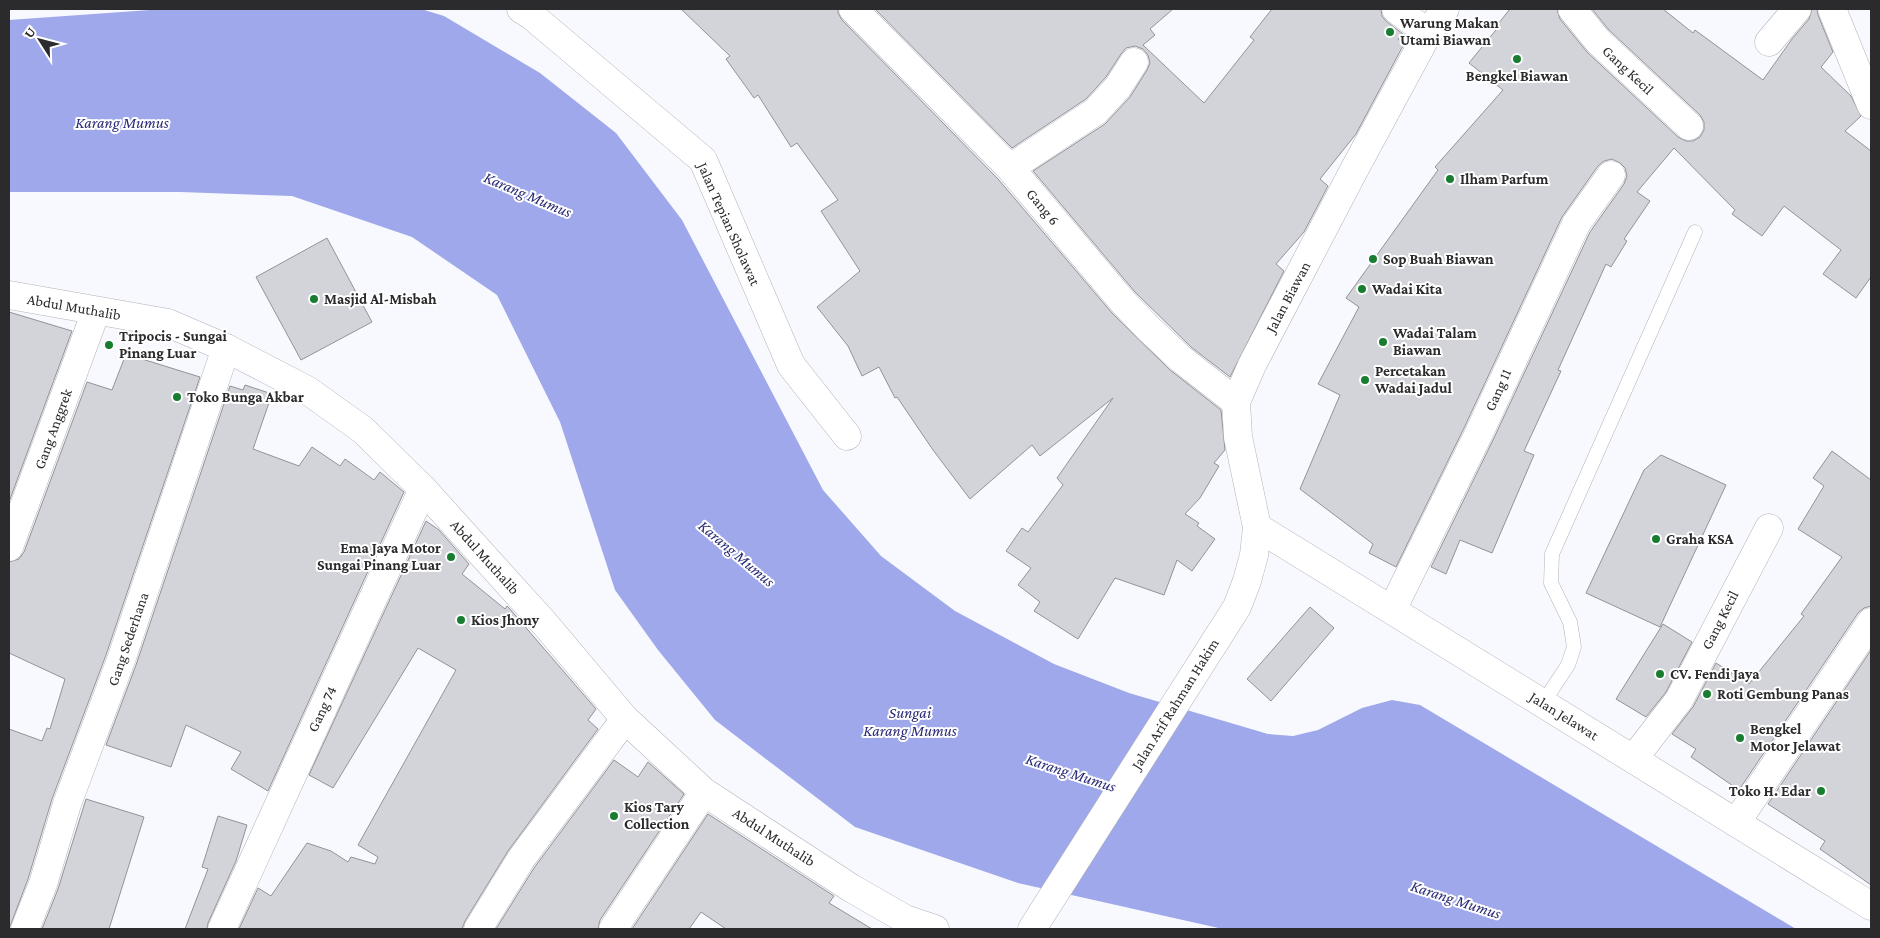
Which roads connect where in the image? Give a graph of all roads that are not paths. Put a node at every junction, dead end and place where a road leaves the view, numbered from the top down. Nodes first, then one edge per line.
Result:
1 (521, 9) edge
2 (852, 9) edge
3 (1396, 9) edge
4 (1446, 9) edge
5 (1572, 9) edge
6 (1797, 9) edge
7 (1832, 9) edge
8 (1428, 33) junction
9 (1769, 42) dead end
10 (1134, 62) dead end
11 (1871, 105) edge
12 (1690, 126) dead end
13 (1010, 168) junction
14 (1610, 175) dead end
15 (1695, 232) dead end
16 (9, 295) edge
17 (96, 311) junction
18 (226, 348) junction
19 (1236, 402) junction
20 (847, 436) dead end
21 (423, 489) junction
22 (1257, 526) junction
23 (1769, 528) dead end
24 (9, 547) edge
25 (1236, 607) joint
26 (1392, 610) junction
27 (1871, 622) edge
28 (1543, 703) junction
29 (625, 719) junction
30 (1634, 758) junction
31 (704, 792) junction
32 (1736, 824) junction
33 (1871, 906) edge
34 (1033, 928) edge
35 (26, 929) edge
36 (222, 929) edge
37 (478, 929) edge
38 (614, 929) edge
39 (935, 929) edge

1 - 20 street, Jalan Tepian Sholawat
2 - 13 street, Gang 6
3 - 8 street
4 - 8 street, Jalan Biawan
5 - 12 street, Gang Kecil
6 - 9 street
7 - 11 street
8 - 19 street, Jalan Biawan
10 - 13 street
13 - 19 street, Gang 6
14 - 26 street, Gang 11
15 - 28 lane
16 - 17 street, Abdul Muthalib
17 - 18 street, Abdul Muthalib
17 - 24 street, Gang Anggrek
18 - 21 street, Abdul Muthalib
18 - 35 street, Gang Sederhana
19 - 22 street, Jalan Biawan
21 - 29 street, Abdul Muthalib
21 - 36 street, Gang 74
22 - 25 street, Jalan Biawan
22 - 26 street, Jalan Jelawat
23 - 30 street, Gang Kecil
25 - 34 street, Jalan Arif Rahman Hakim
26 - 28 street, Jalan Jelawat
27 - 32 street
28 - 30 street, Jalan Jelawat
29 - 31 street, Abdul Muthalib
29 - 37 street
30 - 32 street, Jalan Jelawat
31 - 38 street
31 - 39 street, Abdul Muthalib
32 - 33 street, Jalan Jelawat

